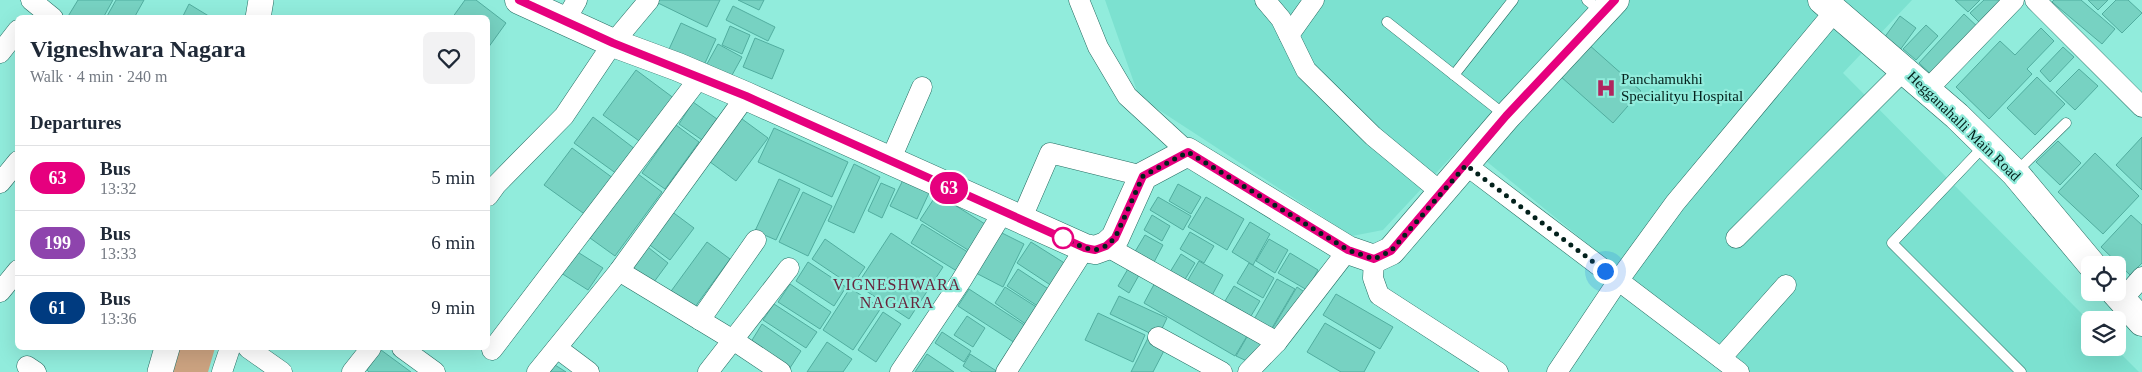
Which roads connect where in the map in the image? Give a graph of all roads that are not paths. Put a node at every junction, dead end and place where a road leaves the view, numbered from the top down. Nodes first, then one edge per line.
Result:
1 (262, 0) edge
2 (519, 0) edge
3 (649, 0) edge
4 (1078, 0) edge
5 (1265, 0) edge
6 (1314, 0) edge
7 (1513, 0) edge
8 (2014, 0) edge
9 (2035, 0) edge
10 (1602, 4) edge
11 (1828, 6) edge
12 (31, 8) edge
13 (571, 10) edge
14 (46, 15) edge
15 (259, 15) edge
16 (1386, 22) dead end
17 (15, 34) edge
18 (1289, 35) junction
19 (613, 43) junction
20 (0, 53) edge
21 (1904, 70) junction
22 (1454, 75) junction
23 (700, 77) junction
24 (922, 87) dead end
25 (1926, 91) junction
26 (746, 96) junction
27 (2142, 107) edge
28 (1506, 116) junction
29 (2066, 123) dead end
30 (1986, 144) junction
31 (1188, 152) junction
32 (890, 161) junction
33 (15, 165) edge
34 (1466, 165) junction
35 (2015, 173) junction
36 (1143, 176) junction
37 (0, 184) edge
38 (490, 187) edge
39 (1442, 193) junction
40 (1012, 216) junction
41 (1736, 238) dead end
42 (756, 240) dead end
43 (1096, 247) junction
44 (1348, 250) junction
45 (2084, 256) edge
46 (1374, 259) junction
47 (790, 268) dead end
48 (619, 271) junction
49 (15, 274) edge
50 (2142, 277) edge
51 (1618, 281) junction
52 (1786, 286) dead end
53 (2126, 290) edge
54 (0, 292) edge
55 (2123, 301) edge
56 (700, 320) junction
57 (2142, 322) edge
58 (1158, 337) dead end
59 (733, 340) junction
60 (1277, 342) junction
61 (557, 348) junction
62 (166, 350) edge
63 (229, 350) edge
64 (251, 350) edge
65 (369, 350) edge
66 (405, 350) edge
67 (492, 350) dead end
68 (1721, 358) junction
69 (160, 372) edge
70 (222, 372) edge
71 (282, 372) edge
72 (352, 372) edge
73 (435, 372) edge
74 (538, 372) edge
75 (589, 372) edge
76 (708, 372) edge
77 (781, 372) edge
78 (900, 372) edge
79 (1006, 372) edge
80 (1222, 372) edge
81 (1248, 372) edge
82 (1498, 372) edge
83 (1557, 372) edge
84 (1739, 372) edge
85 (2021, 372) edge

1 - 15 street
2 - 13 main road
3 - 19 street
4 - 31 street
5 - 18 street
6 - 18 street
7 - 22 lane
8 - 25 street
9 - 27 street
10 - 28 main road
11 - 21 main road, Hegganahalli Main Road
11 - 51 street
12 - 14 street
13 - 19 main road
16 - 22 lane
17 - 20 street
18 - 39 street
19 - 23 main road
19 - 38 street
21 - 25 main road, Hegganahalli Main Road
21 - 41 street
22 - 28 lane
23 - 26 main road
23 - 67 street
24 - 32 street
25 - 30 main road, Hegganahalli Main Road
26 - 32 main road
26 - 48 street
28 - 34 main road
29 - 35 lane
30 - 35 main road, Hegganahalli Main Road
30 - 85 lane
31 - 36 main road
31 - 44 main road
32 - 40 main road
33 - 37 street
34 - 39 main road
34 - 51 street
35 - 45 main road, Hegganahalli Main Road
36 - 40 street
36 - 43 main road
39 - 46 main road
40 - 43 main road
40 - 78 street
42 - 56 street
43 - 60 street
43 - 79 street
44 - 46 main road
44 - 60 street
46 - 82 street
47 - 59 street
48 - 56 street
48 - 61 street
49 - 54 street
50 - 53 street
51 - 68 street
51 - 83 street
52 - 68 street
55 - 57 main road
56 - 59 street
58 - 80 street
59 - 76 street
59 - 77 street
60 - 81 street
61 - 74 street
61 - 75 street
62 - 69 street
63 - 70 street
64 - 71 street
65 - 72 street
66 - 73 street
68 - 84 street

